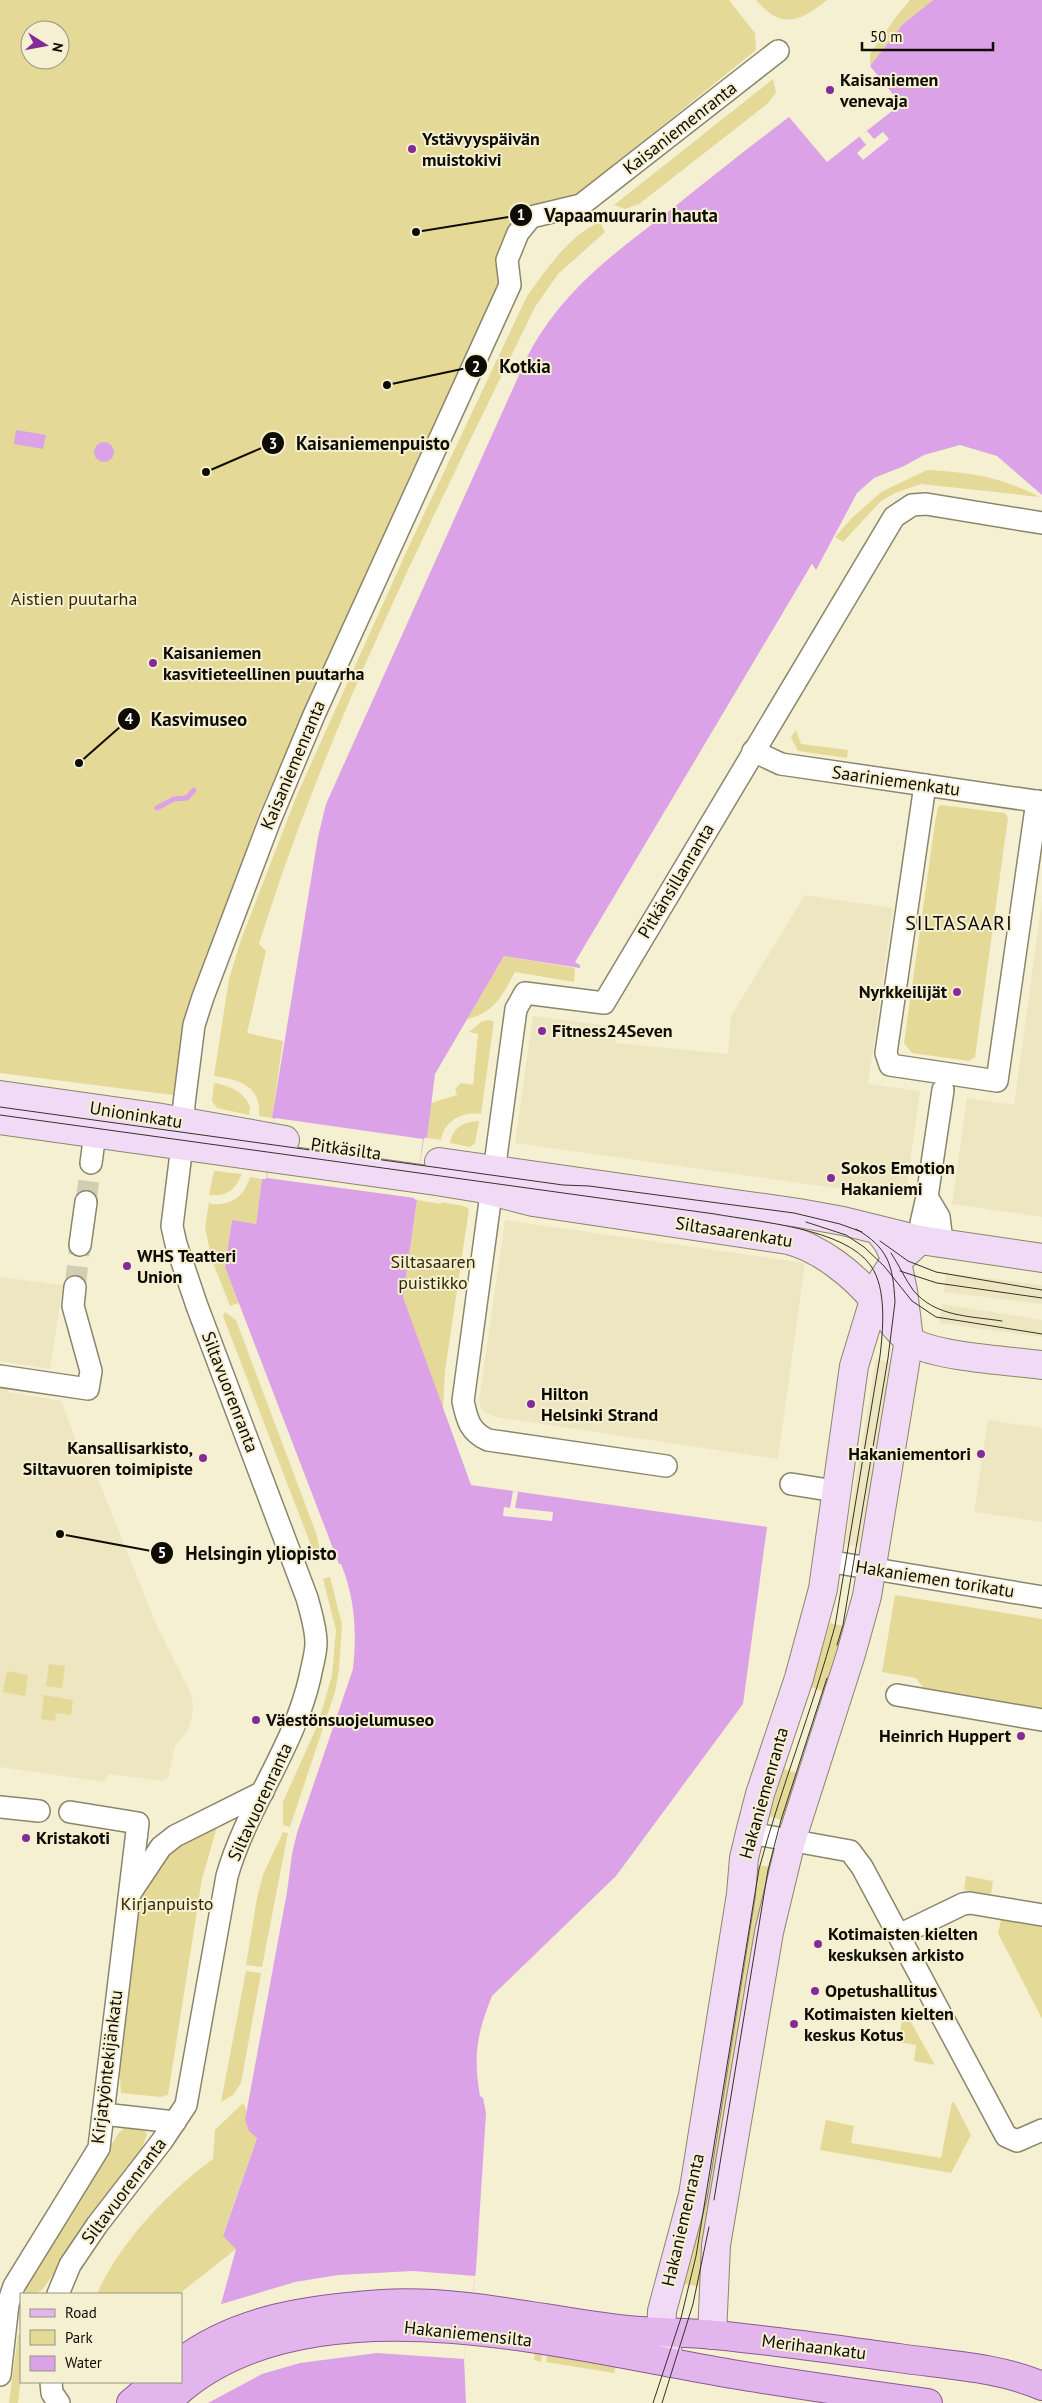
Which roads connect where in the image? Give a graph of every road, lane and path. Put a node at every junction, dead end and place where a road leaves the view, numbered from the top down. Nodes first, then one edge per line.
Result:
1 (778, 51) dead end
2 (1042, 523) edge
3 (753, 751) junction
4 (925, 786) junction
5 (1039, 802) edge
6 (943, 1090) dead end
7 (0, 1095) edge
8 (0, 1120) edge
9 (95, 1133) junction
10 (183, 1134) junction
11 (271, 1148) joint
12 (91, 1163) tunnel mouth
13 (419, 1169) joint
14 (492, 1180) junction
15 (86, 1202) tunnel mouth
16 (879, 1231) junction
17 (927, 1232) junction
18 (80, 1245) tunnel mouth
19 (1042, 1258) edge
20 (896, 1262) junction
21 (75, 1287) tunnel mouth
22 (873, 1299) junction
23 (909, 1339) junction
24 (1042, 1365) edge
25 (0, 1376) edge
26 (666, 1466) dead end
27 (791, 1484) dead end
28 (835, 1491) junction
29 (827, 1562) junction
30 (872, 1568) junction
31 (1042, 1597) edge
32 (897, 1695) dead end
33 (1042, 1720) edge
34 (263, 1792) junction
35 (0, 1807) edge
36 (39, 1811) dead end
37 (70, 1812) dead end
38 (750, 1833) junction
39 (791, 1841) junction
40 (128, 1897) junction
41 (1042, 1915) edge
42 (899, 1935) junction
43 (103, 2114) junction
44 (175, 2122) junction
45 (1042, 2130) edge
46 (58, 2293) edge
47 (10, 2304) edge
48 (661, 2332) junction
49 (712, 2335) junction
50 (581, 2336) junction
51 (182, 2361) edge
52 (671, 2363) junction
53 (0, 2376) edge
54 (50, 2383) edge
55 (1042, 2386) edge
56 (149, 2395) edge
57 (59, 2403) edge
58 (928, 2403) edge

1 - 10 street, Kaisaniemenranta
2 - 3 street, Pitkänsillanranta
3 - 4 street, Saariniemenkatu
3 - 14 street, Pitkänsillanranta
4 - 5 street, Saariniemenkatu
4 - 5 street
6 - 17 street
7 - 10 main road, Unioninkatu
8 - 9 main road, Unioninkatu
9 - 10 main road, Unioninkatu
9 - 12 street
10 - 11 main road, Unioninkatu
10 - 34 street, Siltavuorenranta
11 - 13 main road, Pitkäsilta
13 - 14 main road, Siltasaarenkatu
14 - 16 main road, Siltasaarenkatu
14 - 22 main road, Siltasaarenkatu
14 - 26 street
15 - 18 street
16 - 17 main road, Siltasaarenkatu
16 - 20 main road, Hakaniemenranta
17 - 19 main road, Siltasaarenkatu
17 - 20 main road, Hakaniemenranta
20 - 22 main road, Hakaniemenranta
20 - 23 main road, Hakaniemenranta
21 - 25 street
22 - 23 main road, Siltasaarenkatu
22 - 28 main road, Hakaniemenranta
23 - 24 main road, Siltasaarenkatu
23 - 30 main road, Hakaniemenranta
27 - 28 street
28 - 29 main road, Hakaniemenranta
29 - 30 street, Hakaniemen torikatu
29 - 38 main road, Hakaniemenranta
30 - 31 street, Hakaniemen torikatu
30 - 39 main road, Hakaniemenranta
32 - 33 street
34 - 40 street, Kirjatyöntekijänkatu
34 - 44 street, Siltavuorenranta
35 - 36 street
37 - 40 street, Kirjatyöntekijänkatu
38 - 39 street
38 - 48 main road, Hakaniemenranta
39 - 42 street
39 - 49 main road, Hakaniemenranta
40 - 43 street, Kirjatyöntekijänkatu
41 - 42 street
42 - 45 street
43 - 44 street
43 - 47 street, Kirjatyöntekijänkatu
44 - 46 street, Siltavuorenranta
47 - 53 street, Kirjatyöntekijänkatu
48 - 49 main road, Merihaankatu
48 - 50 main road, Merihaankatu
48 - 52 main road, Hakaniemenranta
49 - 55 main road, Merihaankatu
50 - 51 main road, Hakaniemensilta
50 - 52 main road
50 - 56 main road, Hakaniemensilta
52 - 58 main road
54 - 57 street

